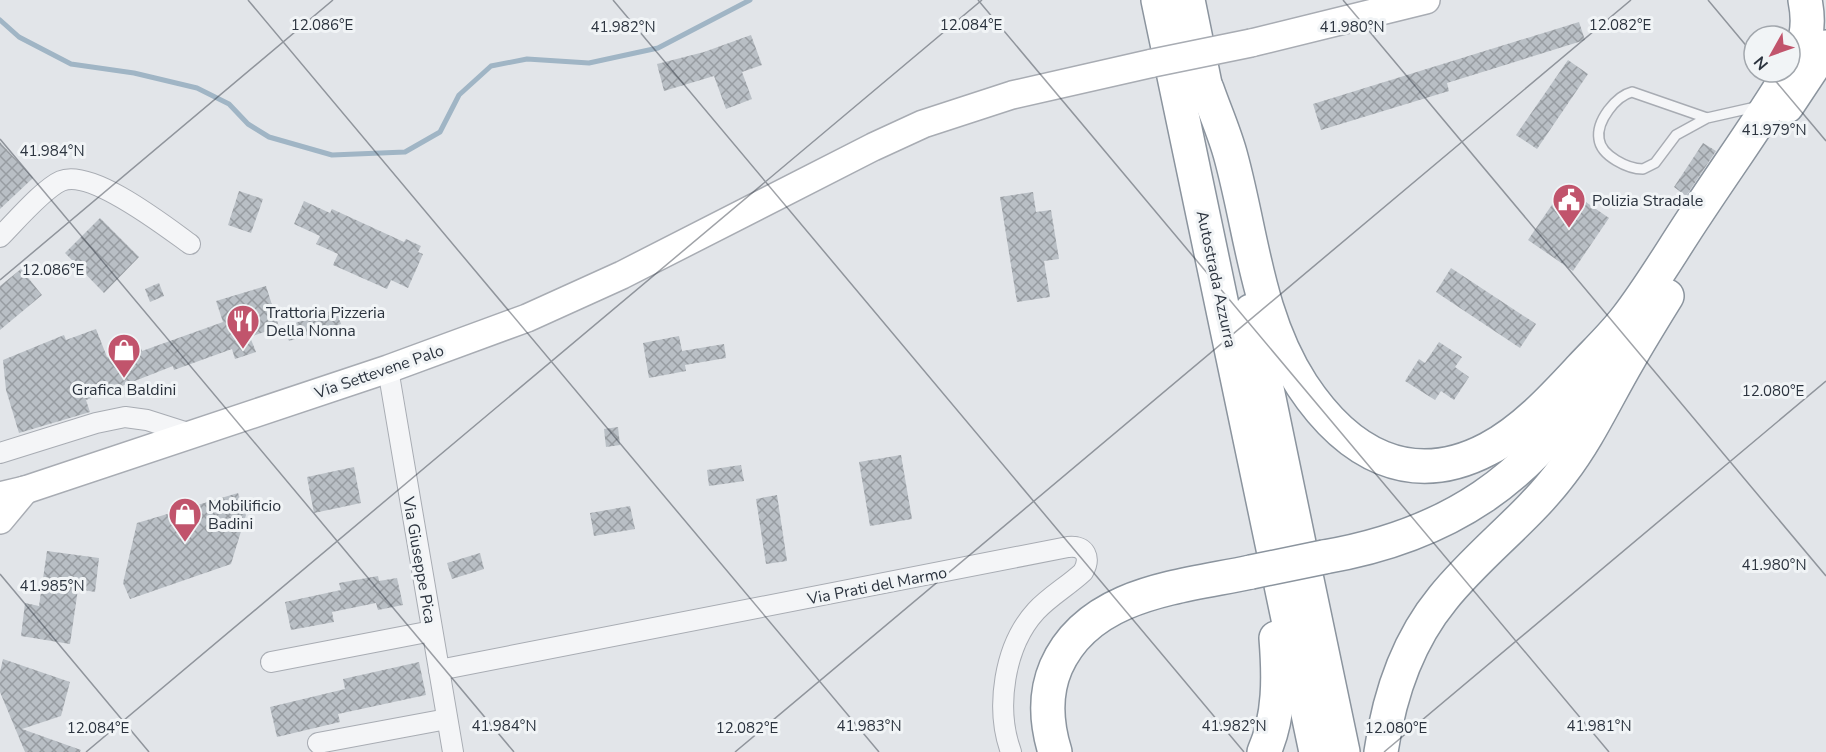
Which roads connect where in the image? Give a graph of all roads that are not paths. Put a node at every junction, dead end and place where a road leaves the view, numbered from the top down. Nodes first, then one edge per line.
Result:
1 (1158, 0) edge
2 (1188, 0) edge
3 (1426, 0) edge
4 (1804, 0) edge
5 (1822, 0) edge
6 (1803, 60) edge
7 (1207, 89) junction
8 (1770, 110) junction
9 (1707, 118) junction
10 (0, 237) edge
11 (190, 244) dead end
12 (1628, 317) junction
13 (1628, 360) junction
14 (388, 369) junction
15 (191, 434) junction
16 (0, 453) edge
17 (13, 493) edge
18 (0, 520) edge
19 (1282, 571) junction
20 (432, 631) junction
21 (271, 662) dead end
22 (439, 670) junction
23 (447, 719) junction
24 (318, 743) dead end
25 (453, 752) edge
26 (1011, 752) edge
27 (1055, 752) edge
28 (1064, 752) edge
29 (1264, 752) edge
30 (1316, 752) edge
31 (1343, 752) edge
32 (1381, 752) edge

1 - 19 highway, Autostrada Azzurra
2 - 7 highway, Autostrada Azzurra
3 - 14 main road, Via Settevene Palo, bridge
4 - 6 highway
5 - 6 highway
6 - 8 highway
6 - 13 highway
7 - 12 highway
7 - 19 highway, Autostrada Azzurra
8 - 9 lane
8 - 12 highway
9 - 9 lane
10 - 11 street
12 - 19 highway
13 - 19 highway
13 - 32 highway
14 - 15 main road, Via Settevene Palo
14 - 20 street, Via Giuseppe Pica
15 - 16 street
15 - 17 main road, Via Settevene Palo
17 - 18 main road
19 - 27 highway
19 - 28 highway
19 - 29 highway
19 - 30 highway, Autostrada Azzurra
19 - 31 highway, Autostrada Azzurra
20 - 21 street
20 - 22 street, Via Giuseppe Pica
22 - 23 street, Via Giuseppe Pica
22 - 26 street, Via Prati del Marmo
23 - 24 street
23 - 25 street, Via Giuseppe Pica

